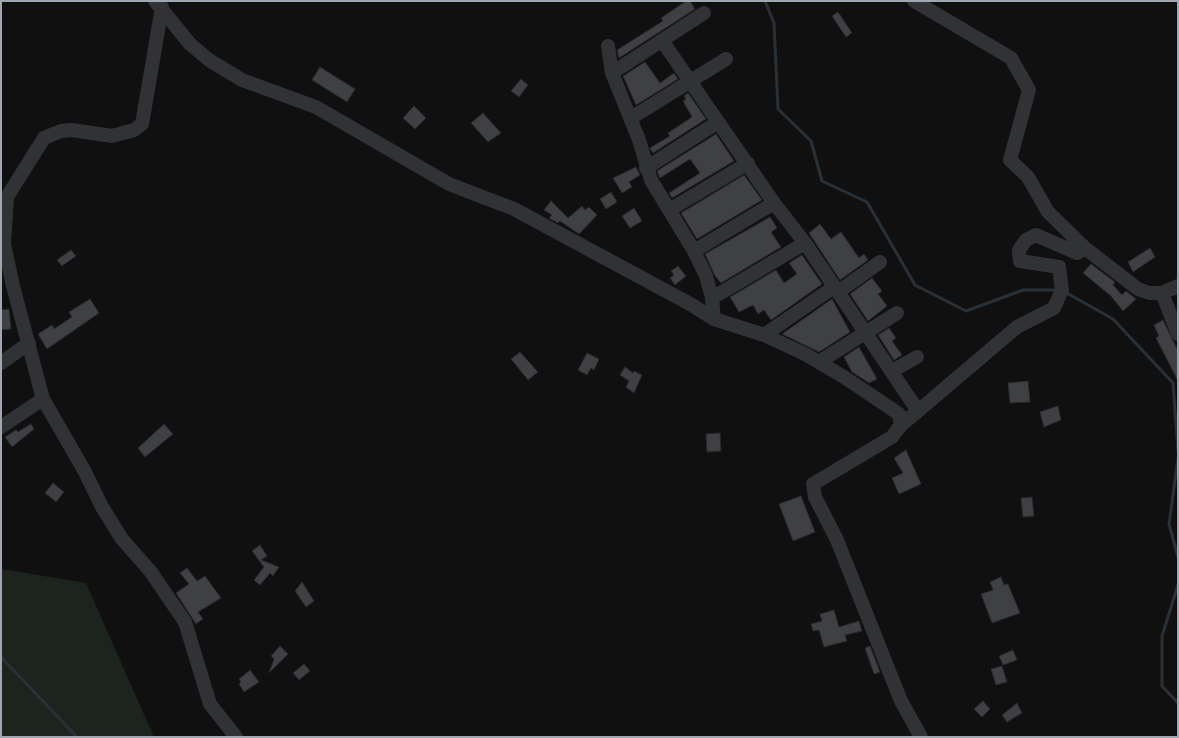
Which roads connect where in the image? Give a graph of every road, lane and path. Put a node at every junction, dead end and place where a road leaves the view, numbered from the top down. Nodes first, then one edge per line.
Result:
1 (914, 1) edge
2 (158, 4) edge
3 (704, 13) dead end
4 (663, 42) junction
5 (608, 46) dead end
6 (726, 59) dead end
7 (612, 73) junction
8 (689, 82) junction
9 (631, 118) junction
10 (718, 122) junction
11 (748, 163) junction
12 (646, 168) junction
13 (774, 203) junction
14 (670, 209) junction
15 (805, 243) junction
16 (1085, 248) junction
17 (694, 251) junction
18 (880, 262) dead end
19 (1178, 286) edge
20 (836, 289) junction
21 (1162, 293) junction
22 (712, 298) junction
23 (897, 312) dead end
24 (714, 320) junction
25 (865, 332) junction
26 (1178, 334) edge
27 (764, 335) junction
28 (29, 343) junction
29 (917, 357) dead end
30 (819, 362) junction
31 (1, 363) edge
32 (892, 371) junction
33 (43, 399) junction
34 (918, 411) junction
35 (901, 426) junction
36 (1, 427) edge
37 (236, 737) edge
38 (921, 737) edge

1 - 16 street
2 - 24 street
2 - 28 street
3 - 4 street
4 - 7 street
4 - 8 street
5 - 7 street
6 - 8 street
7 - 9 street
8 - 9 street
8 - 10 street
9 - 12 street
10 - 11 street
10 - 12 street
11 - 13 street
11 - 14 street
12 - 14 street
13 - 15 street
13 - 17 street
14 - 17 street
15 - 20 street
15 - 22 street
16 - 21 street
16 - 34 street
17 - 22 street
18 - 20 street
19 - 21 street
20 - 25 street
20 - 27 street
21 - 26 street
22 - 24 street
23 - 25 street
24 - 27 street
25 - 30 street
25 - 32 street
27 - 30 street
28 - 31 street
28 - 33 street
29 - 32 street
30 - 35 street
32 - 34 street
33 - 36 street
33 - 37 street
34 - 35 street
35 - 38 street

